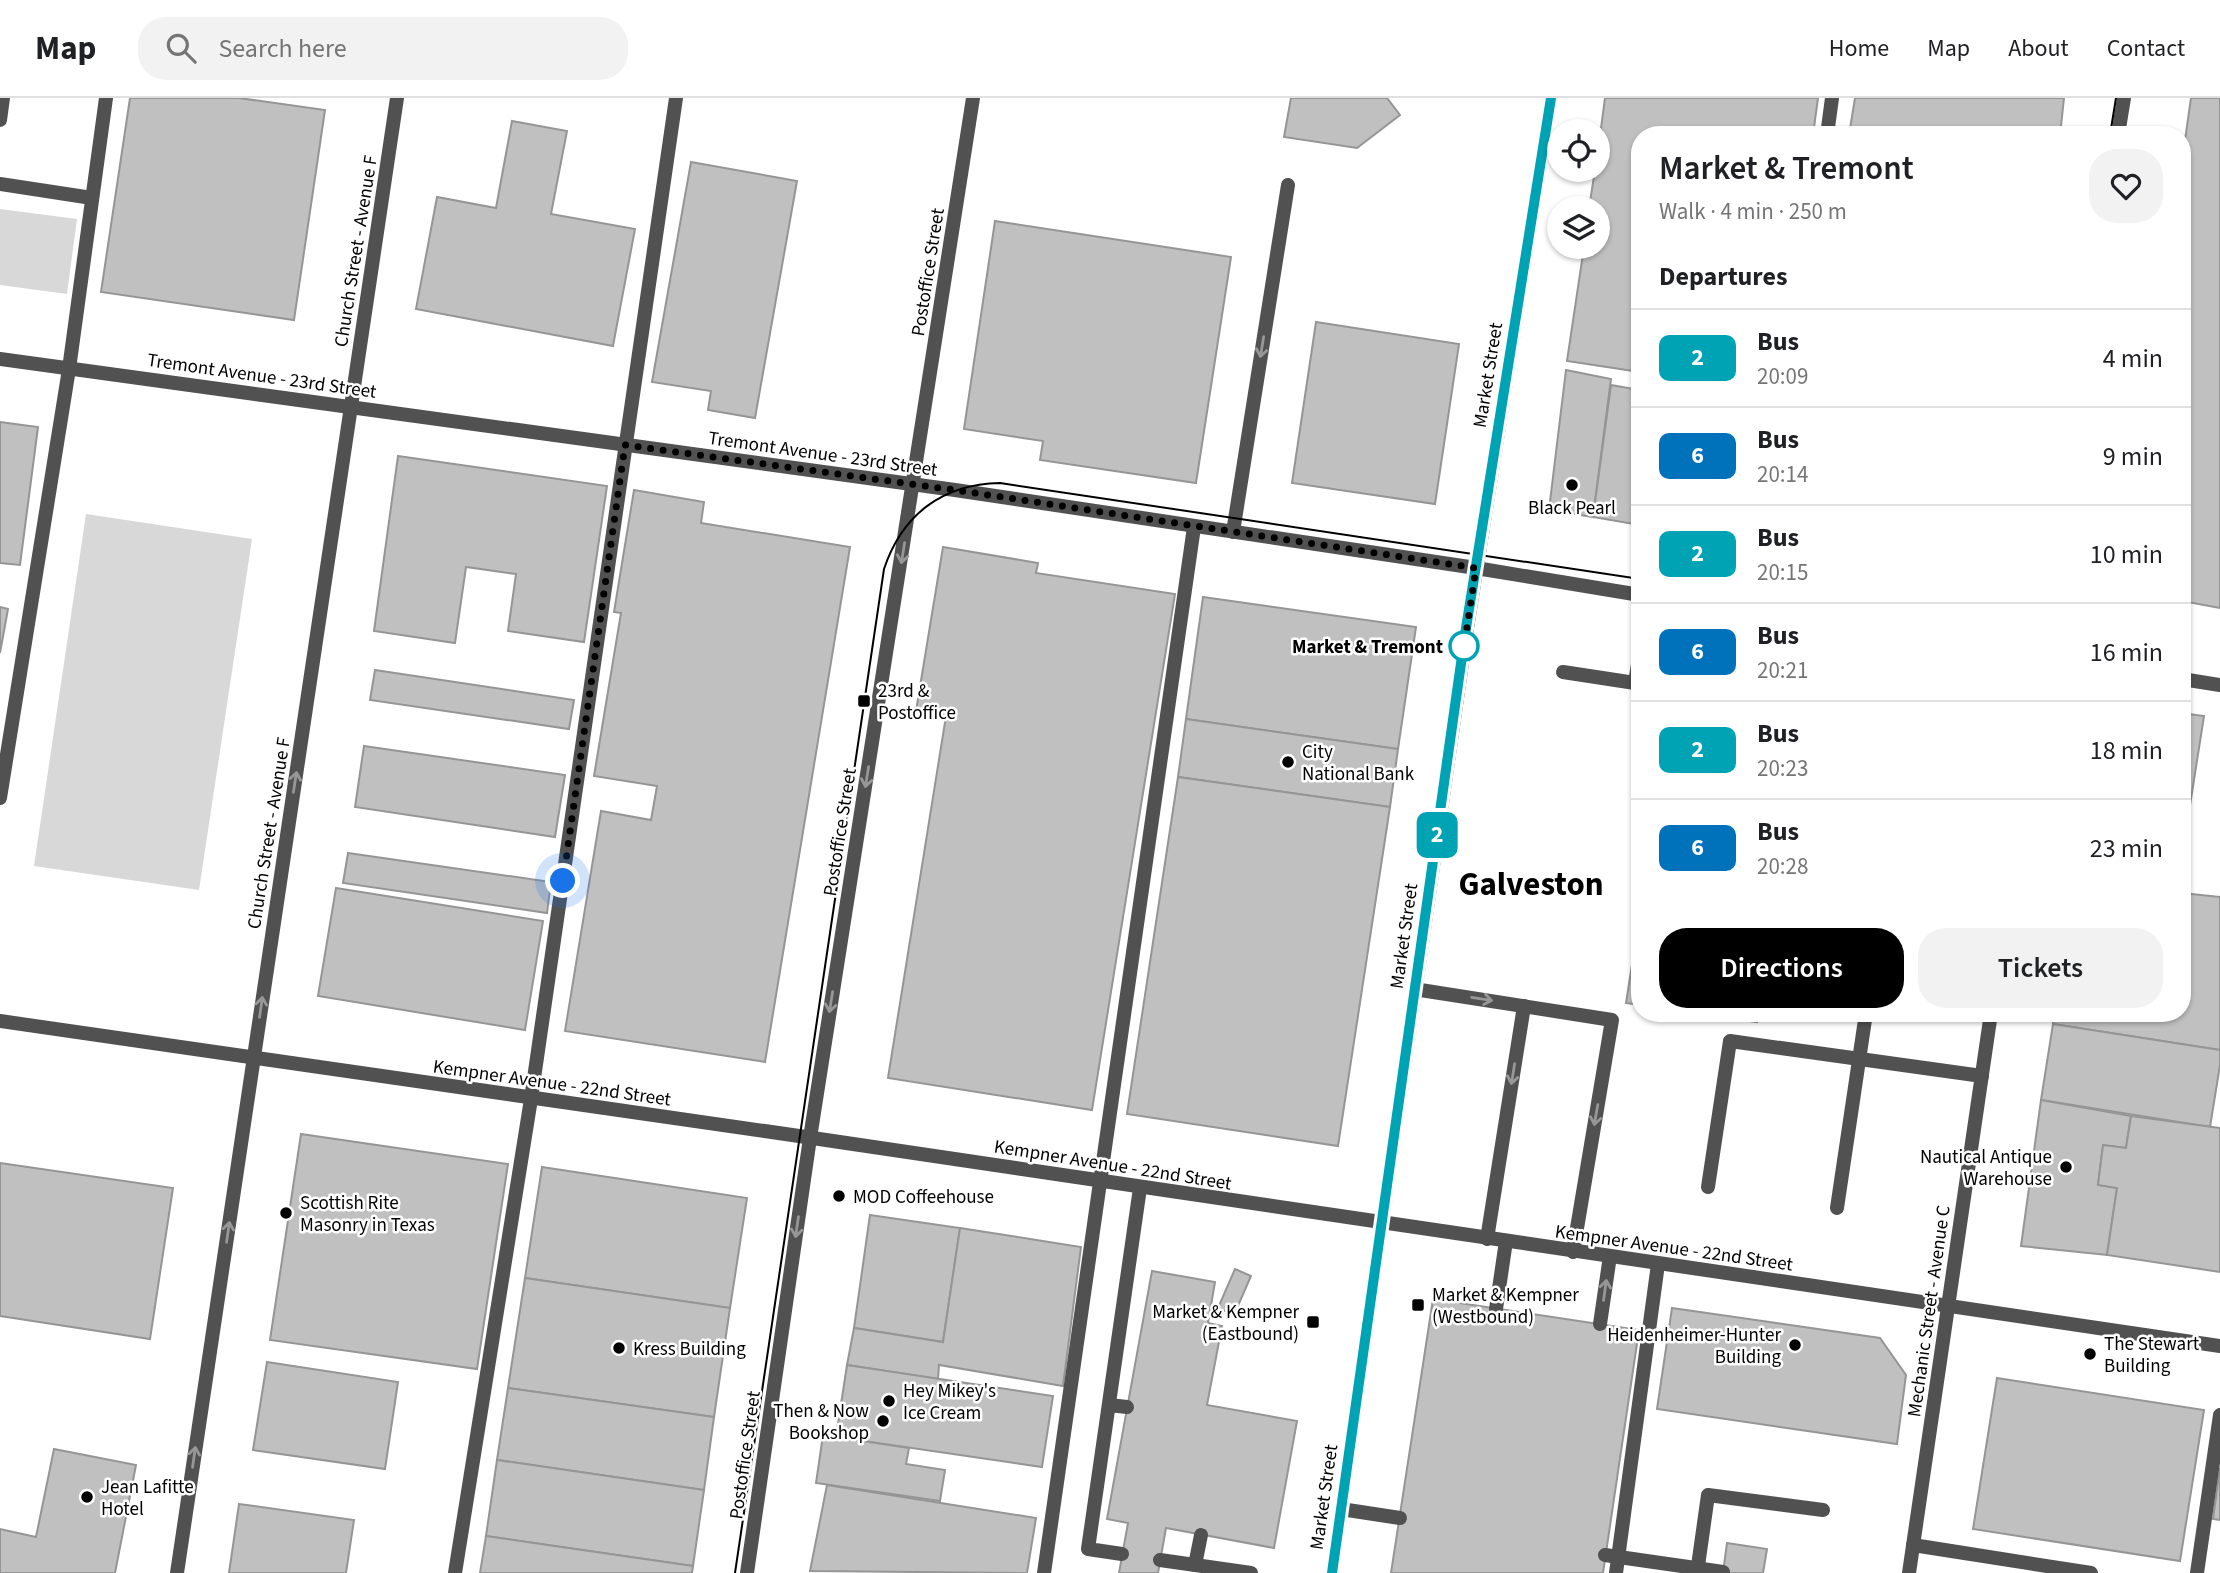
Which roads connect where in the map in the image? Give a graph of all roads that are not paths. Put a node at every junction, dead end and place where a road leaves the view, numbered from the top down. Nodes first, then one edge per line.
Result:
1 (3, 98) edge
2 (106, 98) edge
3 (397, 98) edge
4 (676, 98) edge
5 (973, 98) edge
6 (1551, 98) edge
7 (1832, 98) edge
8 (2124, 98) edge
9 (0, 120) edge
10 (1828, 126) edge
11 (2119, 126) edge
12 (0, 184) edge
13 (1288, 184) dead end
14 (92, 198) junction
15 (0, 359) edge
16 (69, 369) junction
17 (351, 406) junction
18 (625, 445) junction
19 (913, 485) junction
20 (1194, 527) junction
21 (1233, 532) junction
22 (1476, 568) junction
23 (1631, 594) edge
24 (1563, 673) dead end
25 (2191, 680) edge
26 (1631, 684) edge
27 (2220, 685) edge
28 (0, 798) edge
29 (1414, 989) junction
30 (1524, 1006) junction
31 (0, 1021) edge
32 (1865, 1022) edge
33 (1990, 1022) edge
34 (254, 1058) junction
35 (1859, 1059) junction
36 (1982, 1076) junction
37 (531, 1099) junction
38 (810, 1138) junction
39 (1102, 1182) junction
40 (1709, 1187) dead end
41 (1140, 1188) junction
42 (1837, 1208) dead end
43 (1380, 1223) junction
44 (1488, 1239) junction
45 (1506, 1241) junction
46 (1573, 1252) junction
47 (1610, 1256) junction
48 (1658, 1264) junction
49 (1948, 1306) junction
50 (1496, 1309) dead end
51 (1600, 1324) dead end
52 (2220, 1346) edge
53 (1109, 1405) junction
54 (1127, 1407) dead end
55 (2220, 1415) edge
56 (1341, 1509) junction
57 (1823, 1510) dead end
58 (1400, 1518) dead end
59 (1201, 1535) dead end
60 (1913, 1545) junction
61 (1122, 1554) dead end
62 (1612, 1556) junction
63 (1160, 1560) dead end
64 (1195, 1565) junction
65 (1697, 1571) edge
66 (1723, 1572) edge
67 (177, 1573) edge
68 (455, 1573) edge
69 (747, 1573) edge
70 (1044, 1573) edge
71 (1251, 1573) edge
72 (1332, 1573) edge
73 (1616, 1573) edge
74 (1909, 1573) edge
75 (2091, 1573) edge
76 (2197, 1573) edge

1 - 9 street
2 - 14 street
3 - 17 street, Church Street - Avenue F
4 - 18 street
5 - 19 street, Postoffice Street
6 - 22 main road, Market Street
7 - 10 street
8 - 11 street
12 - 14 street
13 -> 21 street
14 - 16 street
15 - 16 street, Tremont Avenue - 23rd Street
16 - 17 street, Tremont Avenue - 23rd Street
16 - 28 street
17 - 18 street, Tremont Avenue - 23rd Street
34 -> 17 street, Church Street - Avenue F
18 - 19 street, Tremont Avenue - 23rd Street
18 - 37 street
19 - 20 street, Tremont Avenue - 23rd Street
19 -> 38 street, Postoffice Street
20 - 21 street, Tremont Avenue - 23rd Street
20 - 39 street
21 - 22 street, Tremont Avenue - 23rd Street
22 - 23 street, Tremont Avenue - 23rd Street
22 - 29 main road, Market Street
24 - 26 street
25 - 27 street
29 -> 30 street
29 - 43 main road, Market Street
30 -> 44 street
30 -> 46 street
31 - 34 street, Kempner Avenue - 22nd Street
32 - 35 street
33 - 36 street, Mechanic Street - Avenue C
34 - 37 street, Kempner Avenue - 22nd Street
67 -> 34 street, Church Street - Avenue F
35 - 36 street
35 - 40 street
35 - 42 street
36 - 49 street, Mechanic Street - Avenue C
37 - 38 street, Kempner Avenue - 22nd Street
37 - 68 street
38 - 39 street, Kempner Avenue - 22nd Street
38 -> 69 street, Postoffice Street
39 - 41 street, Kempner Avenue - 22nd Street
39 - 70 street
41 - 43 street, Kempner Avenue - 22nd Street
41 - 53 street
43 - 44 street, Kempner Avenue - 22nd Street
43 - 56 main road, Market Street
44 - 45 street, Kempner Avenue - 22nd Street
45 - 46 street, Kempner Avenue - 22nd Street
45 - 50 street
46 - 47 street, Kempner Avenue - 22nd Street
47 - 48 street, Kempner Avenue - 22nd Street
51 -> 47 street
48 - 49 street, Kempner Avenue - 22nd Street
48 - 62 street
49 - 52 street, Kempner Avenue - 22nd Street
49 - 60 street, Mechanic Street - Avenue C
53 - 54 street
53 - 61 street
55 - 76 street
56 - 58 street
56 - 72 main road, Market Street
57 - 65 street
59 - 64 street
60 - 74 street, Mechanic Street - Avenue C
60 - 75 street
62 - 65 street
62 - 73 street
63 - 64 street
64 - 71 street
65 - 66 street

